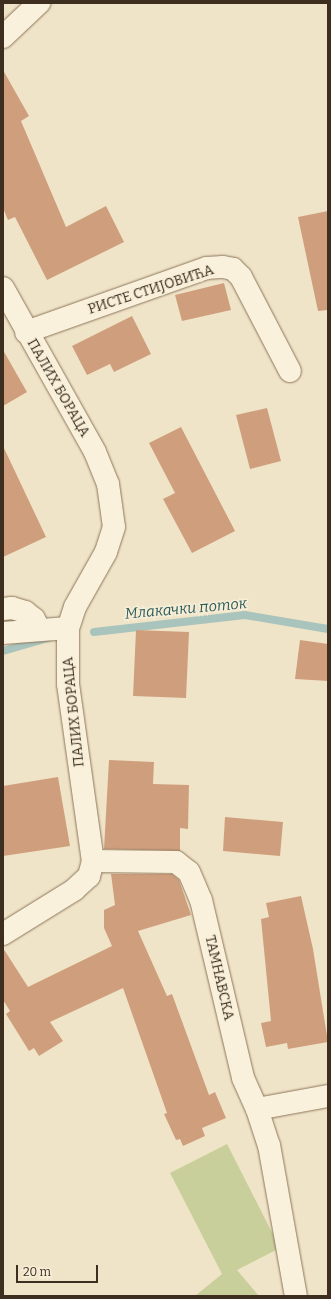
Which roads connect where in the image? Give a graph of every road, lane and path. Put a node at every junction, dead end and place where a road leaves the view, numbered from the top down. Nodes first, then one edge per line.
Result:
1 (39, 3) edge
2 (3, 36) edge
3 (3, 288) edge
4 (26, 332) junction
5 (290, 371) dead end
6 (3, 609) edge
7 (68, 628) junction
8 (39, 629) junction
9 (3, 633) edge
10 (93, 862) junction
11 (3, 934) edge
12 (328, 1096) edge
13 (257, 1110) junction
14 (296, 1296) edge

1 - 2 street
3 - 4 street, ПАЛИХ БОРАЦА
4 - 5 street, РИСТЕ СТИЈОВИЋА
4 - 7 street, ПАЛИХ БОРАЦА
6 - 8 street
7 - 8 street
7 - 10 street, ПАЛИХ БОРАЦА
8 - 9 street
10 - 11 street
10 - 13 street, ТАМНАВСКА
12 - 13 street
13 - 14 street, ТАМНАВСКА

